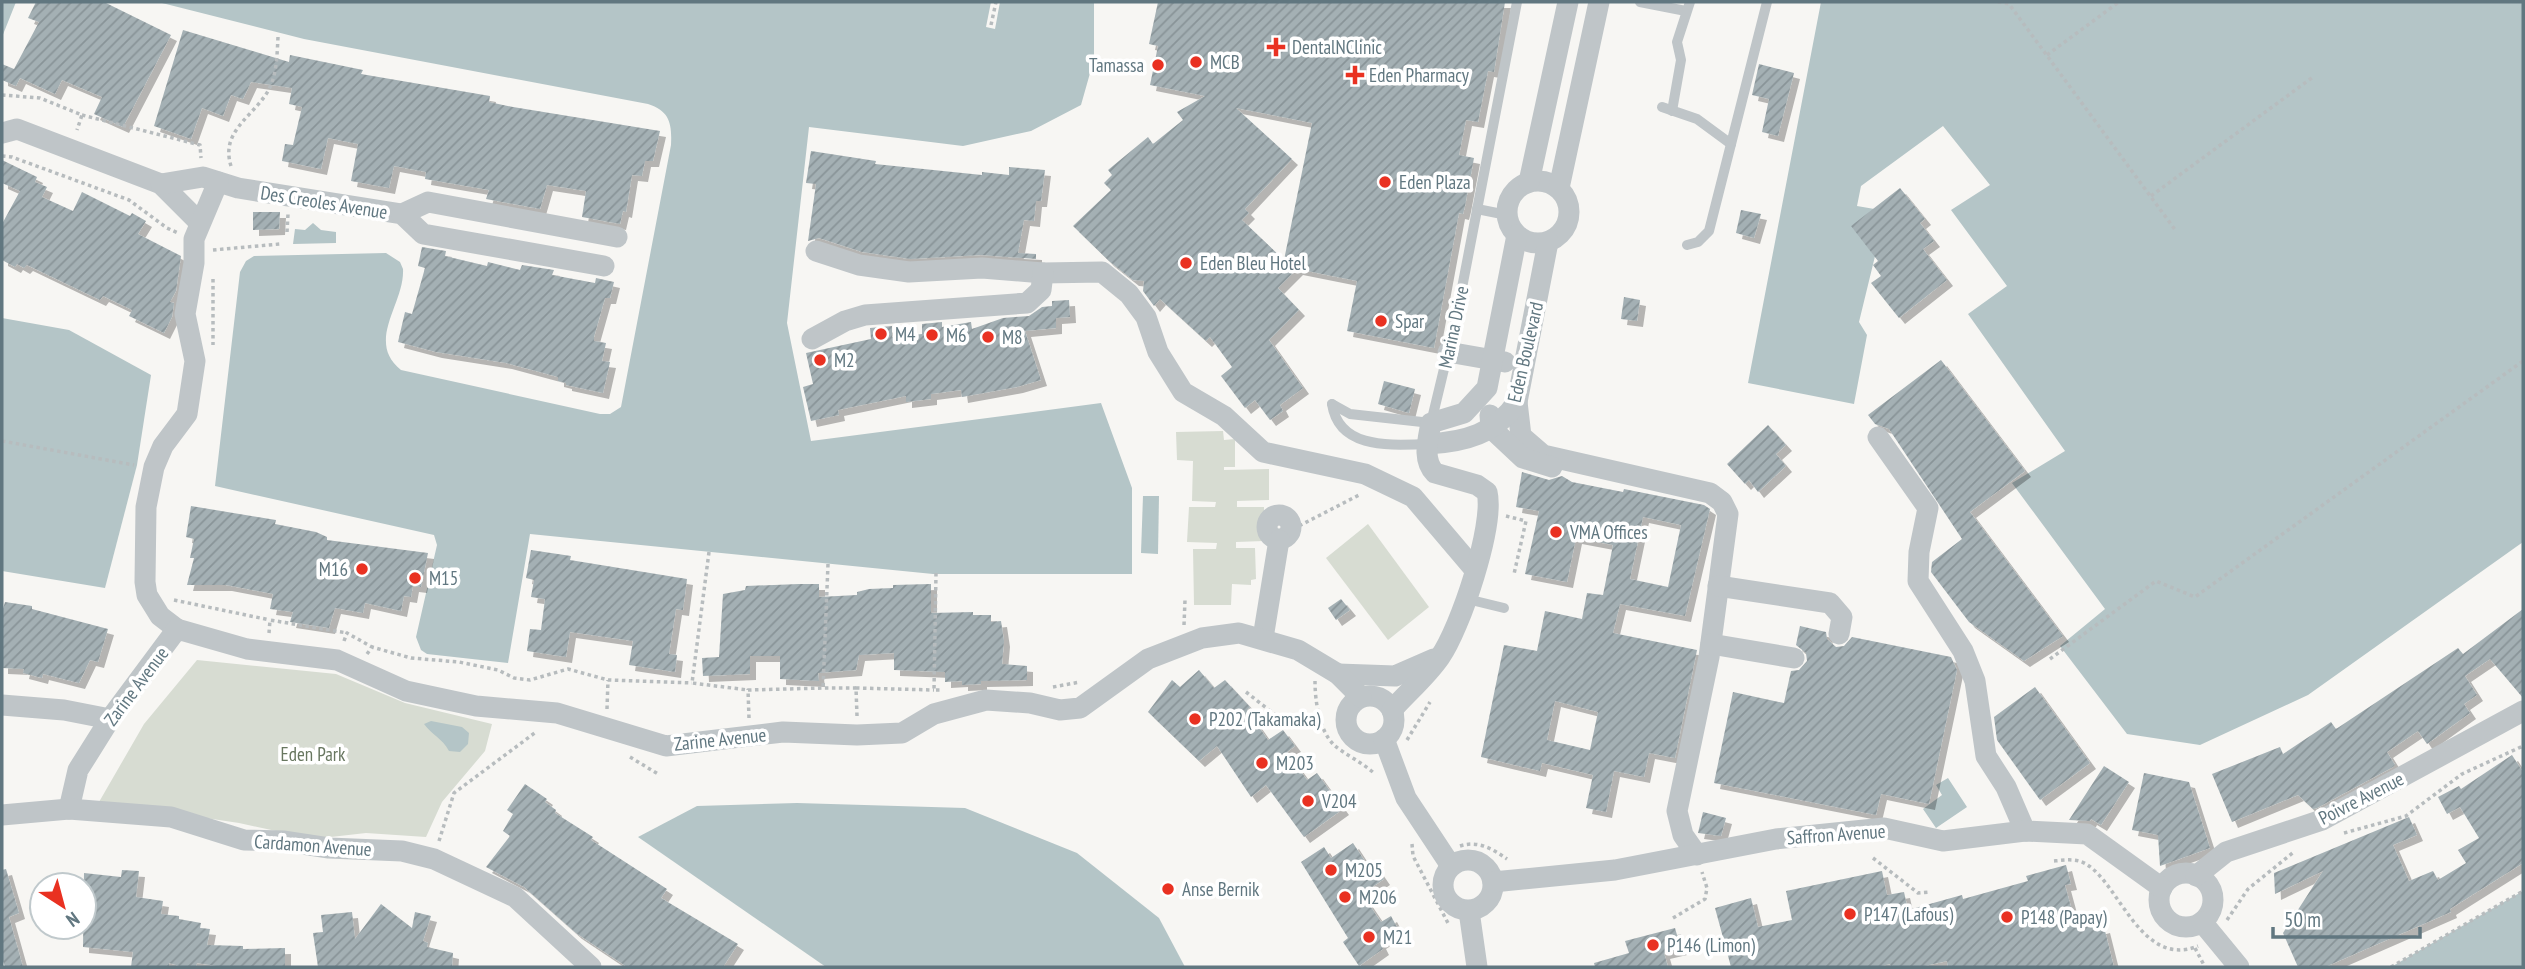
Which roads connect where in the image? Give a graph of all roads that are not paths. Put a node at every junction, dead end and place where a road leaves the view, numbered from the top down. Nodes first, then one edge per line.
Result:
1 (1517, 2) edge
2 (1568, 2) edge
3 (1599, 2) edge
4 (1640, 2) edge
5 (1767, 2) edge
6 (1688, 6) edge
7 (2, 134) edge
8 (1731, 144) junction
9 (220, 182) junction
10 (1529, 182) junction
11 (161, 184) junction
12 (1559, 188) junction
13 (1477, 209) junction
14 (402, 214) junction
15 (1507, 215) junction
16 (1517, 236) junction
17 (617, 237) dead end
18 (202, 238) junction
19 (1548, 242) junction
20 (1687, 245) dead end
21 (816, 251) dead end
22 (604, 266) dead end
23 (1043, 274) junction
24 (812, 339) dead end
25 (1448, 352) junction
26 (1493, 360) junction
27 (1524, 366) junction
28 (1487, 388) junction
29 (1517, 402) junction
30 (1491, 428) junction
31 (1429, 433) junction
32 (1878, 437) dead end
33 (1647, 478) junction
34 (1279, 540) dead end
35 (1475, 570) junction
36 (1718, 586) junction
37 (1467, 599) junction
38 (1504, 608) dead end
39 (177, 629) junction
40 (1839, 634) dead end
41 (1263, 638) junction
42 (1711, 643) junction
43 (1440, 657) junction
44 (1794, 658) dead end
45 (1338, 674) junction
46 (1361, 697) junction
47 (2, 705) edge
48 (1392, 710) junction
49 (2523, 711) edge
50 (110, 719) junction
51 (1384, 739) junction
52 (69, 808) junction
53 (2, 815) edge
54 (2025, 831) junction
55 (1697, 855) junction
56 (1451, 866) junction
57 (2196, 876) junction
58 (1493, 882) junction
59 (2162, 888) junction
60 (1469, 911) junction
61 (2207, 928) junction
62 (591, 967) edge
63 (1477, 967) edge
64 (2239, 967) edge

1 - 13 lane, Marina Drive
2 - 10 street
3 - 12 street, Eden Boulevard
4 - 6 lane
5 - 8 lane
6 - 8 lane
7 - 11 street, Des Creoles Avenue
8 - 20 lane
9 - 11 street, Des Creoles Avenue
9 - 14 street, Des Creoles Avenue
9 - 18 street
10 - 12 street
10 - 15 street
11 - 18 street, Des Creoles Avenue
12 - 19 street, Eden Boulevard
13 - 15 lane
13 - 25 lane, Marina Drive
14 - 17 street
14 - 22 street, Des Creoles Avenue
15 - 16 street
16 - 19 street
16 - 26 street, Eden Boulevard
18 - 39 street
19 - 27 street, Eden Boulevard
21 - 23 street
23 - 24 street
23 - 35 street
25 - 26 street
25 - 31 lane, Marina Drive
26 - 27 street
26 - 28 street, Eden Boulevard
27 - 29 street, Eden Boulevard
28 - 30 street
28 - 31 street, Eden Boulevard
29 - 30 street, Eden Boulevard
29 - 33 street
30 - 31 street, Eden Boulevard
30 - 33 street
31 - 31 lane
31 - 35 street
32 - 54 street
33 - 36 street
34 - 41 street
35 - 37 street
36 - 40 street
36 - 42 street
37 - 38 lane
37 - 43 street
39 - 41 street, Zarine Avenue
39 - 50 street, Zarine Avenue
41 - 45 street, Zarine Avenue
42 - 44 street
42 - 55 street
43 - 45 street
43 - 48 street
45 - 46 street, Zarine Avenue
46 - 48 street
46 - 51 street
47 - 50 street
48 - 51 street
49 - 57 street, Poivre Avenue
50 - 52 street, Zarine Avenue
51 - 56 street
52 - 53 street, Cardamon Avenue
52 - 62 street, Cardamon Avenue
54 - 55 street, Saffron Avenue
54 - 59 street, Saffron Avenue
55 - 58 street, Saffron Avenue
56 - 58 street
56 - 60 street
57 - 59 street
57 - 61 street
58 - 60 street
59 - 61 street
60 - 63 street
61 - 64 street

